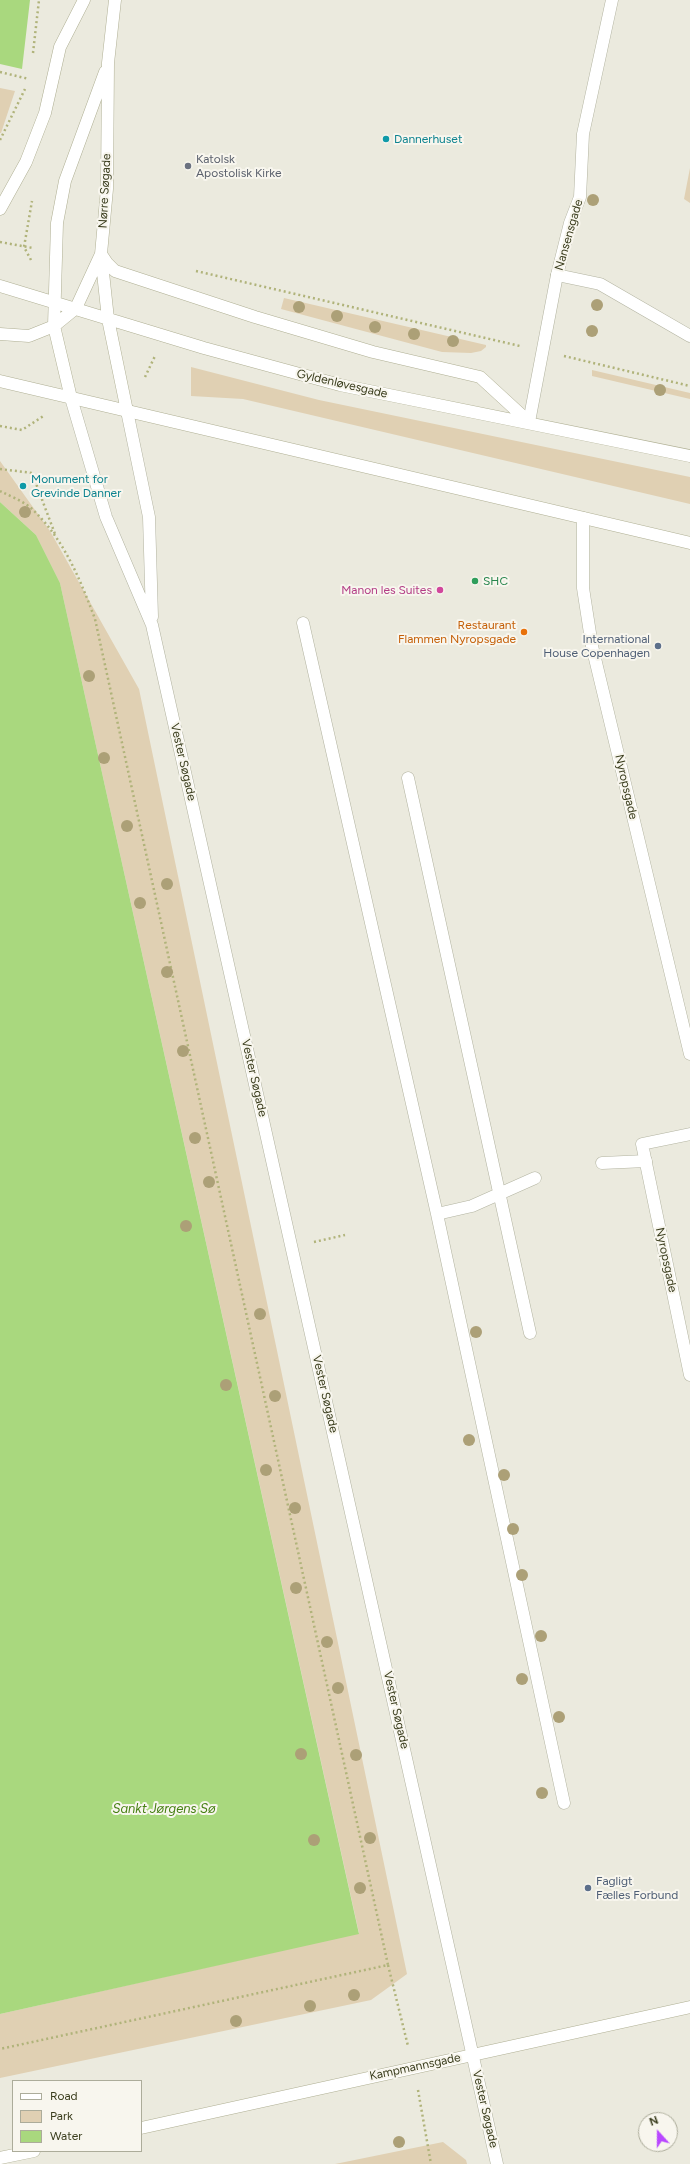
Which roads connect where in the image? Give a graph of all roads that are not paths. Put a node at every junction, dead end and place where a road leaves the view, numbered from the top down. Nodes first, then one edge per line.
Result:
1 (84, 0) edge
2 (115, 0) edge
3 (612, 0) edge
4 (108, 64) junction
5 (0, 209) edge
6 (101, 254) junction
7 (557, 276) junction
8 (0, 286) edge
9 (53, 301) junction
10 (76, 308) junction
11 (108, 319) junction
12 (54, 326) junction
13 (0, 334) edge
14 (690, 336) edge
15 (0, 381) edge
16 (71, 398) junction
17 (127, 411) junction
18 (529, 422) junction
19 (690, 456) edge
20 (583, 518) junction
21 (690, 543) edge
22 (303, 623) dead end
23 (152, 624) junction
24 (408, 778) dead end
25 (690, 1054) edge
26 (690, 1134) edge
27 (646, 1161) junction
28 (602, 1163) dead end
29 (535, 1178) dead end
30 (499, 1193) junction
31 (437, 1214) junction
32 (530, 1333) dead end
33 (690, 1375) edge
34 (564, 1803) dead end
35 (690, 2007) edge
36 (473, 2055) junction
37 (142, 2128) edge
38 (29, 2152) edge
39 (0, 2158) edge
40 (497, 2164) edge

1 - 5 street
2 - 4 street, Nørre Søgade
3 - 7 street, Nansensgade
4 - 6 street, Nørre Søgade
4 - 9 street, Nørre Søgade
6 - 10 street
6 - 11 street, Nørre Søgade
6 - 18 street
7 - 14 street
7 - 18 street, Nansensgade
8 - 9 street, Gyldenløvesgade
9 - 10 street, Gyldenløvesgade
9 - 12 street, Nørre Søgade
10 - 11 street, Gyldenløvesgade
10 - 12 street
11 - 17 street, Nørre Søgade
11 - 18 street, Gyldenløvesgade
12 - 13 street
12 - 16 street, Vester Søgade
15 - 16 street
16 - 17 street
16 - 23 street, Vester Søgade
17 - 20 street
17 - 23 street, Vester Søgade
18 - 19 street, Gyldenløvesgade
20 - 21 street
20 - 25 street, Nyropsgade
22 - 31 street
23 - 36 street, Vester Søgade
24 - 30 street
26 - 27 street, Nyropsgade
27 - 28 street
27 - 33 street, Nyropsgade
29 - 30 street
30 - 31 street
30 - 32 street
31 - 34 street
35 - 36 street, Kampmannsgade
36 - 37 street, Kampmannsgade
36 - 40 street, Vester Søgade
38 - 39 street

